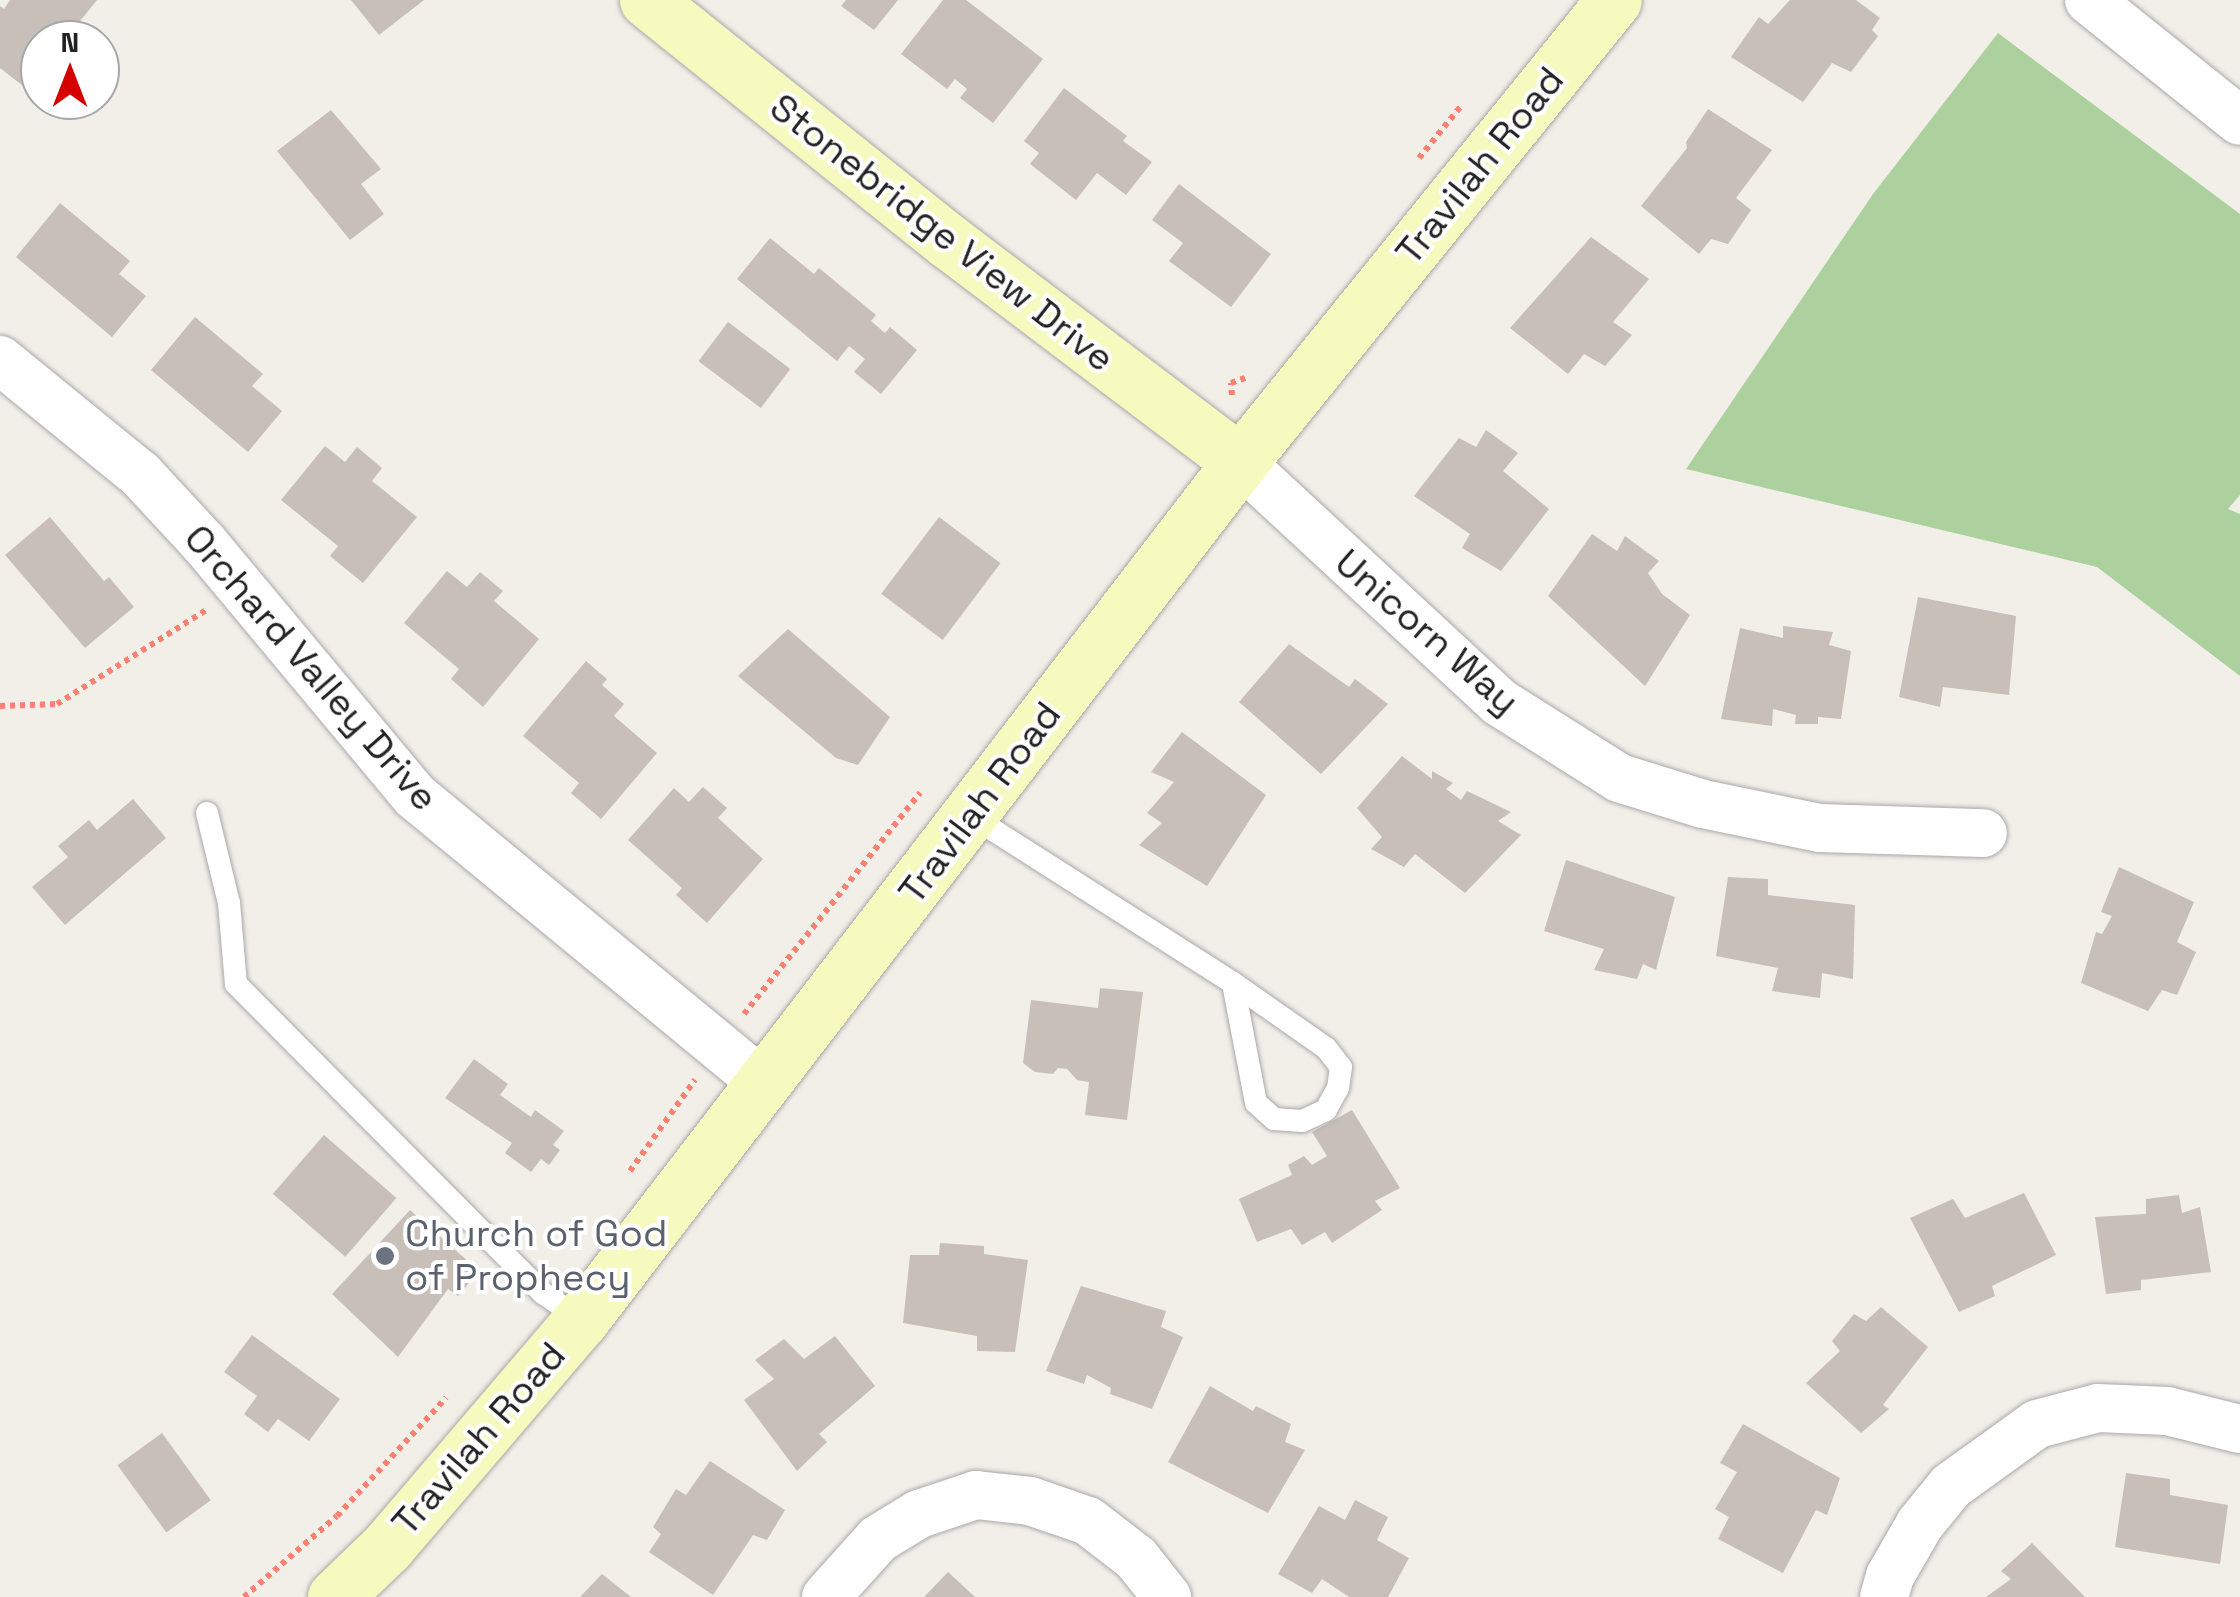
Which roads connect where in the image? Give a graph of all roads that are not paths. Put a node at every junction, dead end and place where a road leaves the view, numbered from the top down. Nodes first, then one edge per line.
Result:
1 (646, 0) edge
2 (1614, 0) edge
3 (2089, 0) edge
4 (2239, 117) edge
5 (0, 360) edge
6 (1240, 462) junction
7 (206, 812) dead end
8 (971, 816) junction
9 (1983, 833) dead end
10 (1233, 983) junction
11 (765, 1085) junction
12 (580, 1320) junction
13 (2240, 1429) edge
14 (335, 1597) edge
15 (826, 1597) edge
16 (1167, 1597) edge
17 (1884, 1597) edge

1 - 6 main road, Stonebridge View Drive
2 - 6 main road, Travilah Road
3 - 4 street
5 - 11 street, Orchard Valley Drive
6 - 8 main road, Travilah Road
6 - 9 street, Unicorn Way
7 - 12 lane
8 - 10 lane
8 - 11 main road, Travilah Road
10 - 10 lane
11 - 12 main road, Travilah Road
12 - 14 main road, Travilah Road
13 - 17 street
15 - 16 street

